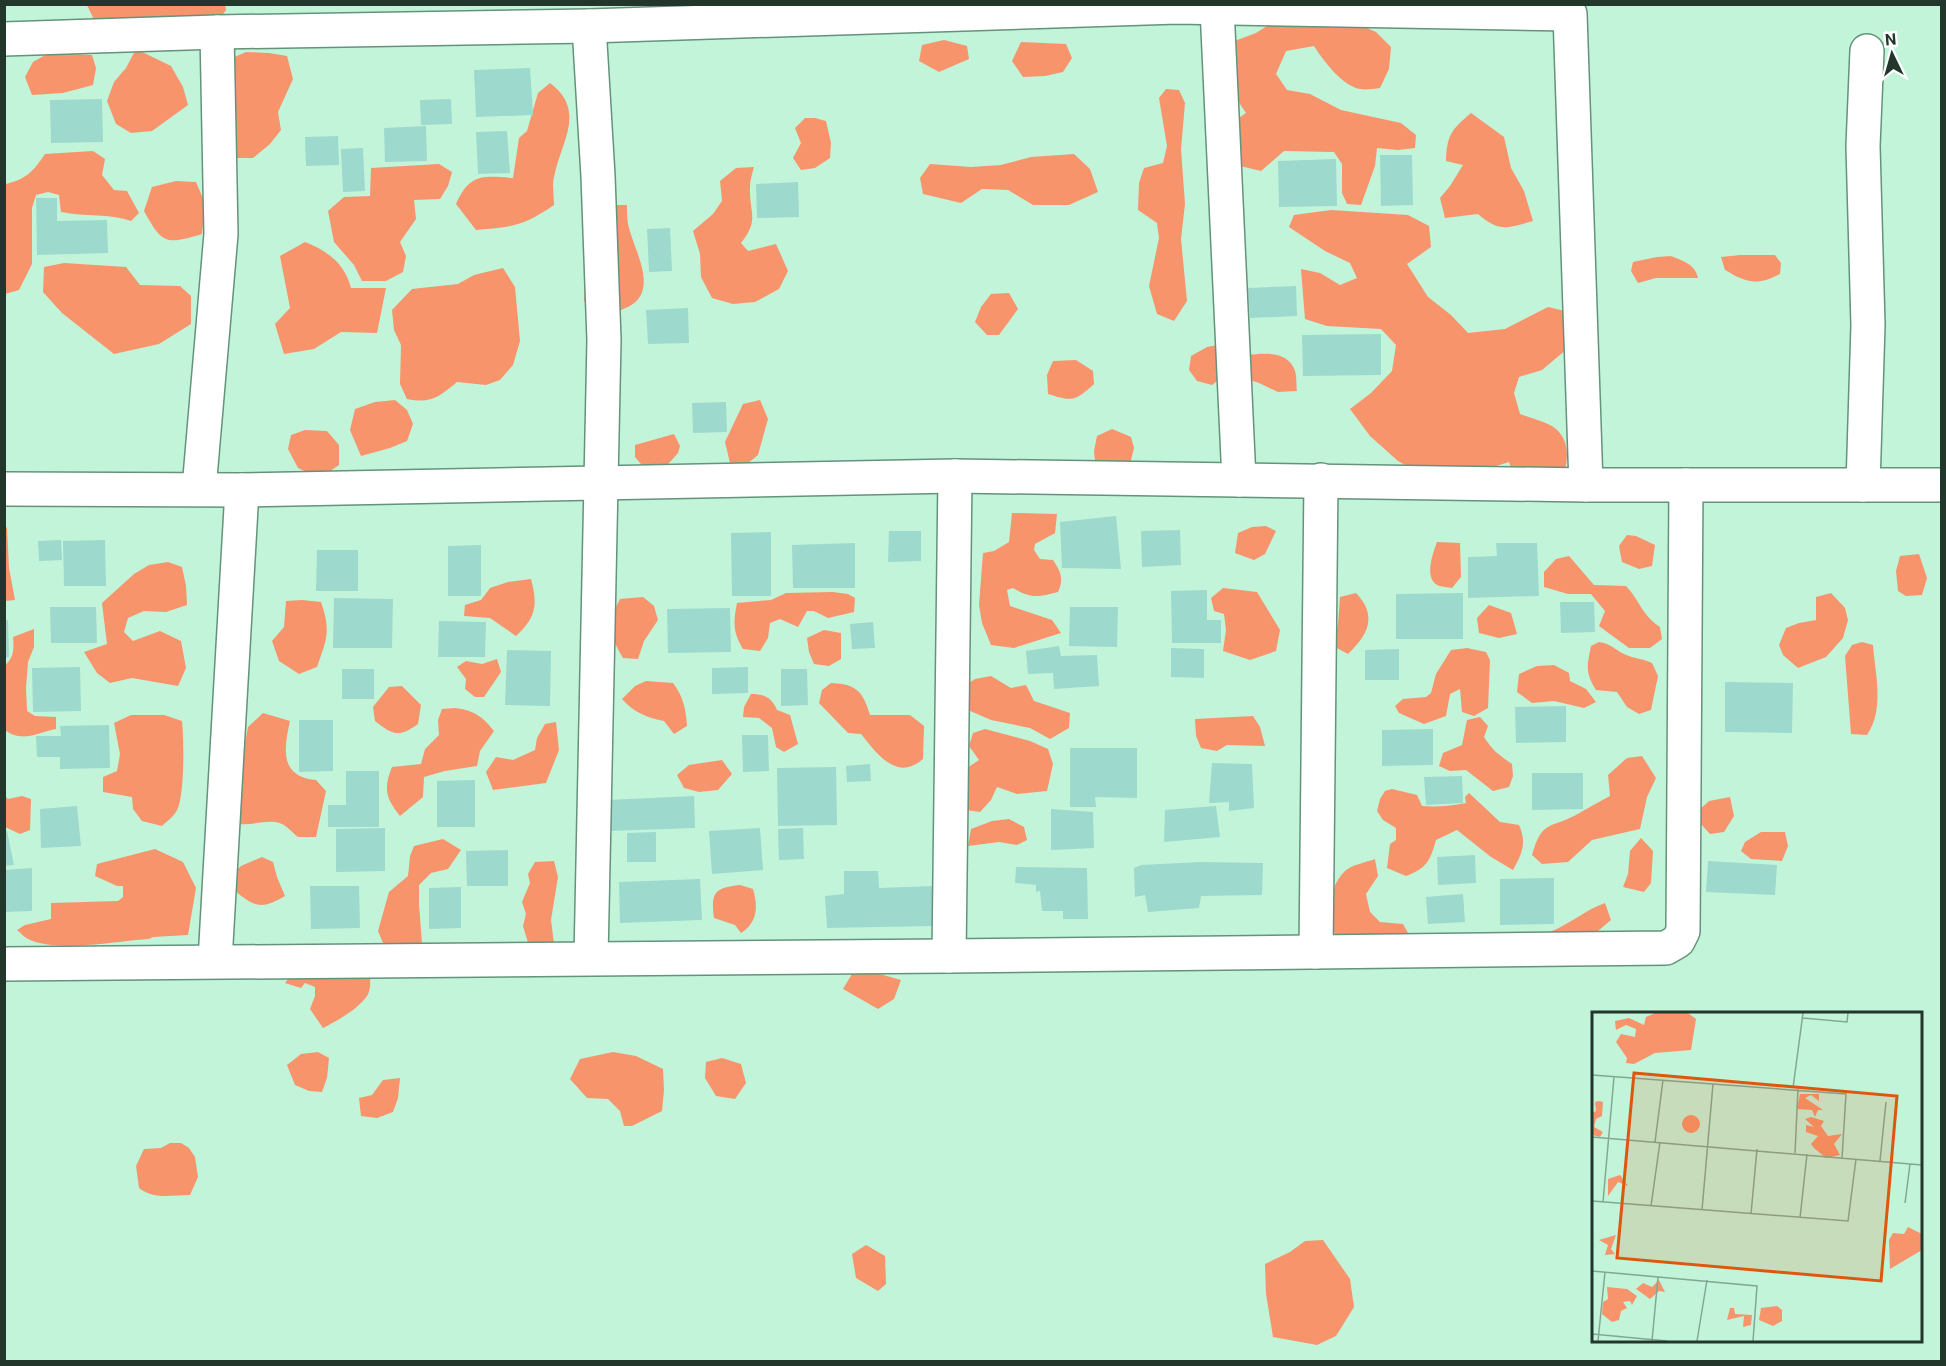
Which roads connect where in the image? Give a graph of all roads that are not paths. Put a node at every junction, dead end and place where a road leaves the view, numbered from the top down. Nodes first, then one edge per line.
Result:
1 (1177, 6) edge
2 (1217, 8) junction
3 (589, 26) junction
4 (217, 32) junction
5 (4, 39) edge
6 (1867, 51) dead end
7 (956, 476) junction
8 (1239, 480) junction
9 (1321, 480) junction
10 (601, 483) junction
11 (1586, 485) junction
12 (1686, 485) junction
13 (1863, 485) junction
14 (1941, 486) edge
15 (4, 489) edge
16 (199, 489) junction
17 (242, 490) junction
18 (1316, 952) junction
19 (950, 956) junction
20 (591, 958) junction
21 (215, 961) junction
22 (4, 964) edge

1 - 2 street
1 - 3 street
2 - 8 street
2 - 11 street
3 - 4 street
3 - 10 street
4 - 5 street
4 - 16 street
6 - 13 street
7 - 8 street
7 - 10 street
7 - 19 street
8 - 9 street
9 - 11 street
9 - 18 street
10 - 17 street
10 - 20 street
11 - 12 street
12 - 13 street
12 - 18 street
13 - 14 street
15 - 16 street
16 - 17 street
17 - 21 street
18 - 19 street
19 - 20 street
20 - 21 street
21 - 22 street

